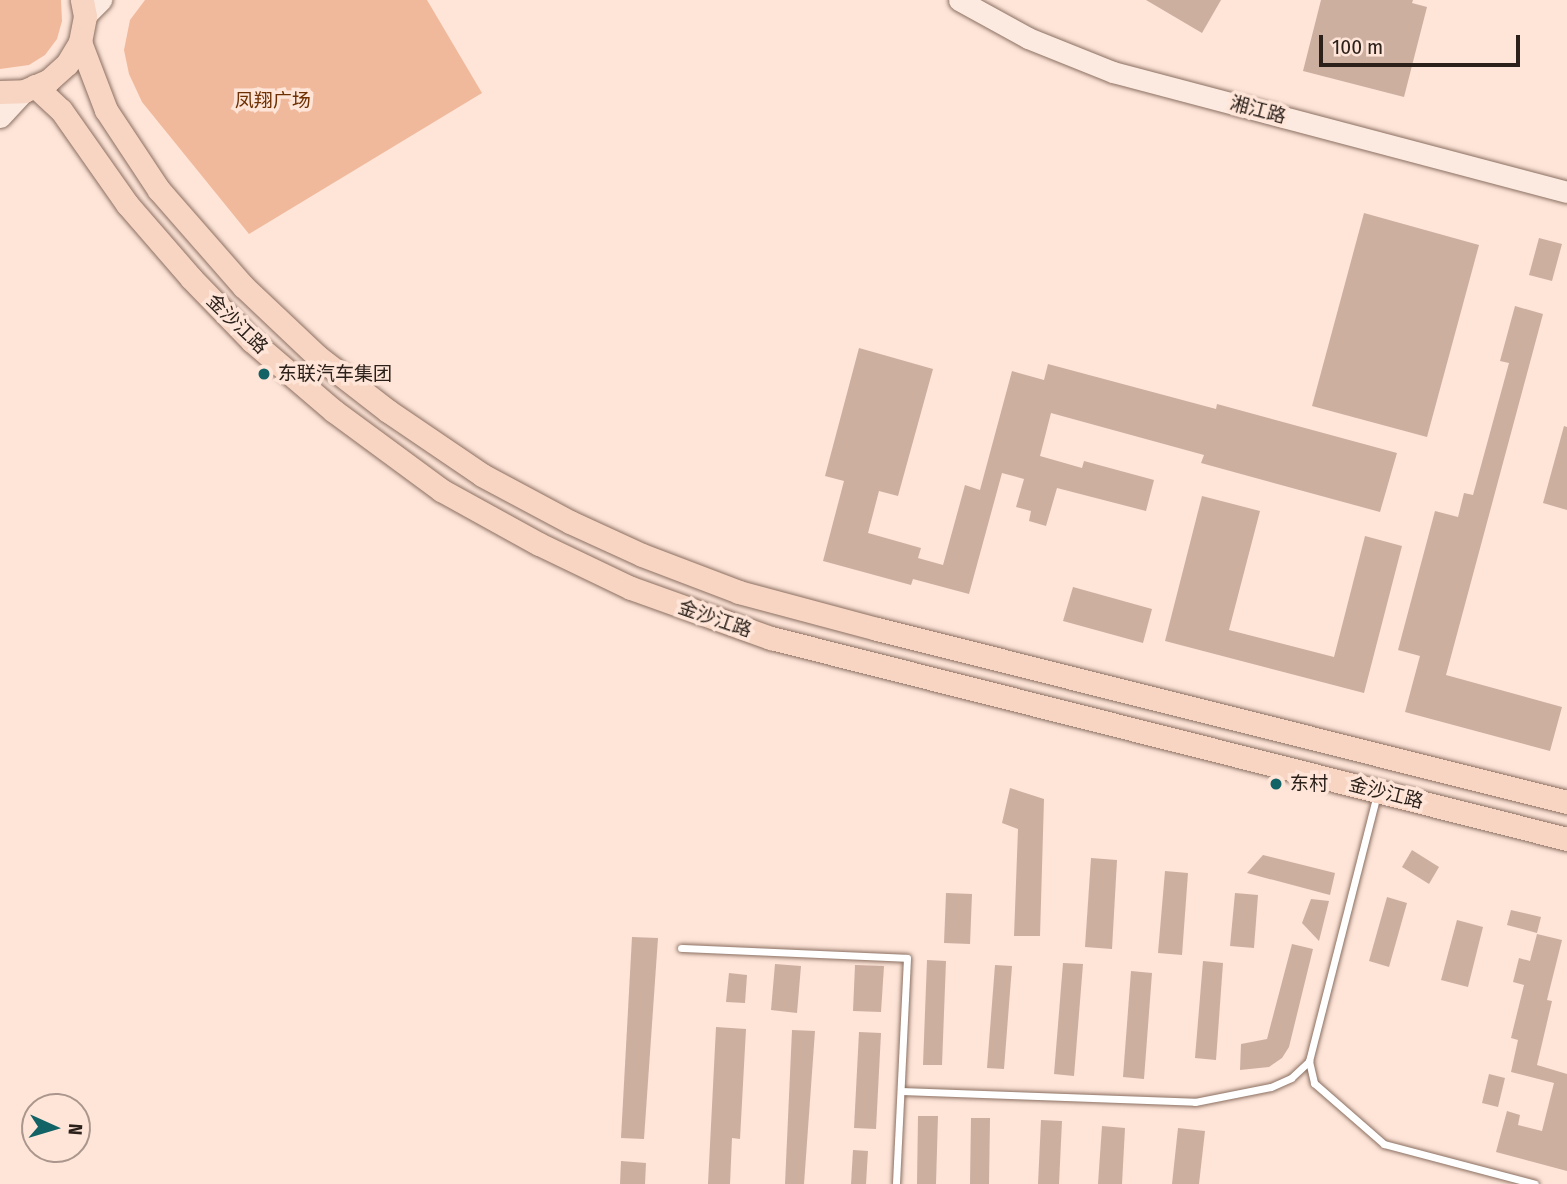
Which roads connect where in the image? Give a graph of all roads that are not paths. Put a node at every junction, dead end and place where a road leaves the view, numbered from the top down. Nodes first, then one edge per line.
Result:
1 (959, 0) edge
2 (89, 5) edge
3 (80, 41) junction
4 (29, 89) junction
5 (0, 92) edge
6 (0, 117) edge
7 (1567, 192) edge
8 (1378, 791) junction
9 (1567, 802) edge
10 (1567, 839) edge
11 (681, 948) dead end
12 (1309, 1061) junction
13 (901, 1091) junction
14 (896, 1184) edge
15 (1535, 1184) edge

1 - 7 street, 湘江路
2 - 3 main road
3 - 4 main road
3 - 9 main road, 金沙江路
4 - 5 main road
4 - 6 street
4 - 8 main road, 金沙江路
8 - 10 main road, 金沙江路
8 - 12 lane
11 - 13 lane
12 - 13 lane
12 - 15 lane
13 - 14 lane

